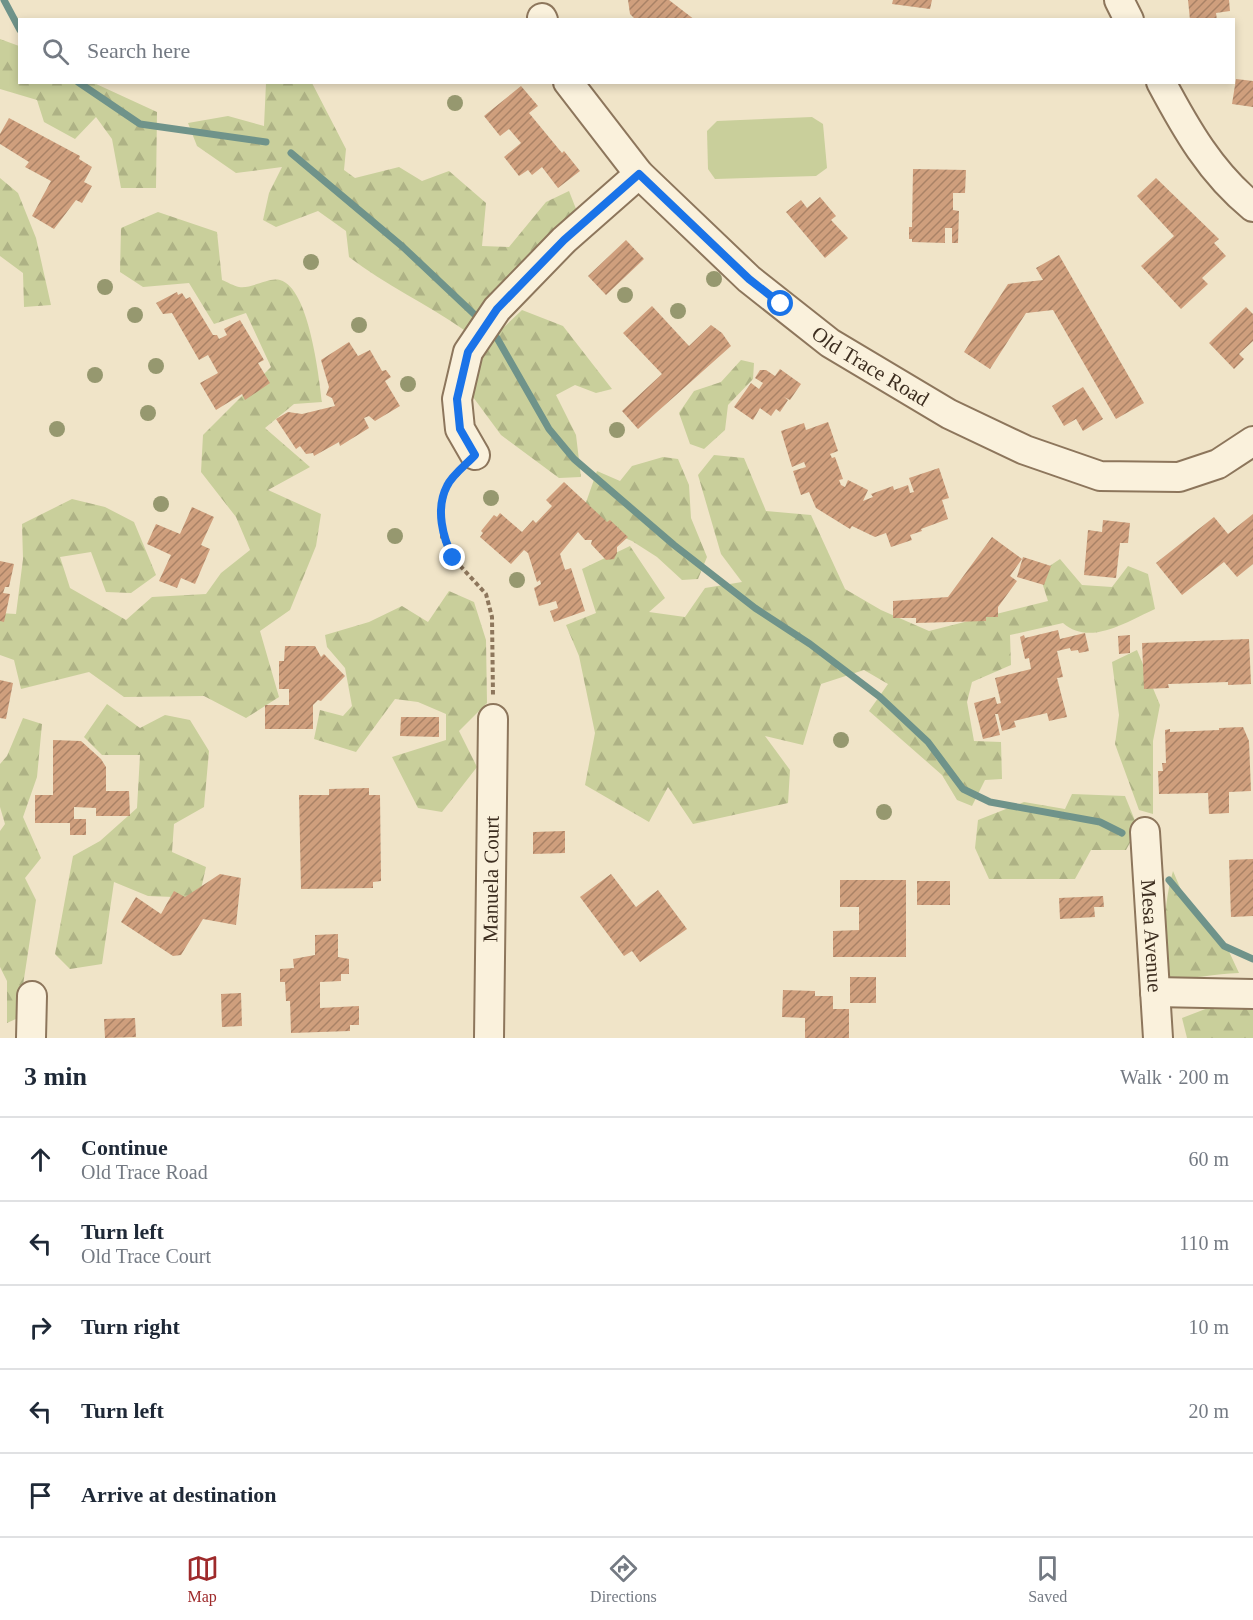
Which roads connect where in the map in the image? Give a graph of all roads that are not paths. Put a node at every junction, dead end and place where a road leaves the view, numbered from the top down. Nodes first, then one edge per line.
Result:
1 (1119, 0) edge
2 (1128, 18) edge
3 (570, 84) edge
4 (1162, 84) edge
5 (639, 174) junction
6 (1253, 207) edge
7 (1253, 441) edge
8 (475, 455) road end
9 (494, 719) road end
10 (1144, 832) dead end
11 (1155, 992) junction
12 (1253, 994) edge
13 (32, 996) dead end
14 (31, 1038) edge
15 (489, 1038) edge
16 (1158, 1038) edge

1 - 2 street
3 - 5 street, Old Trace Road
4 - 6 street
5 - 7 street, Old Trace Road
5 - 8 street
9 - 15 street, Manuela Court
10 - 11 street, Mesa Avenue
11 - 12 street
11 - 16 street, Mesa Avenue
13 - 14 street

